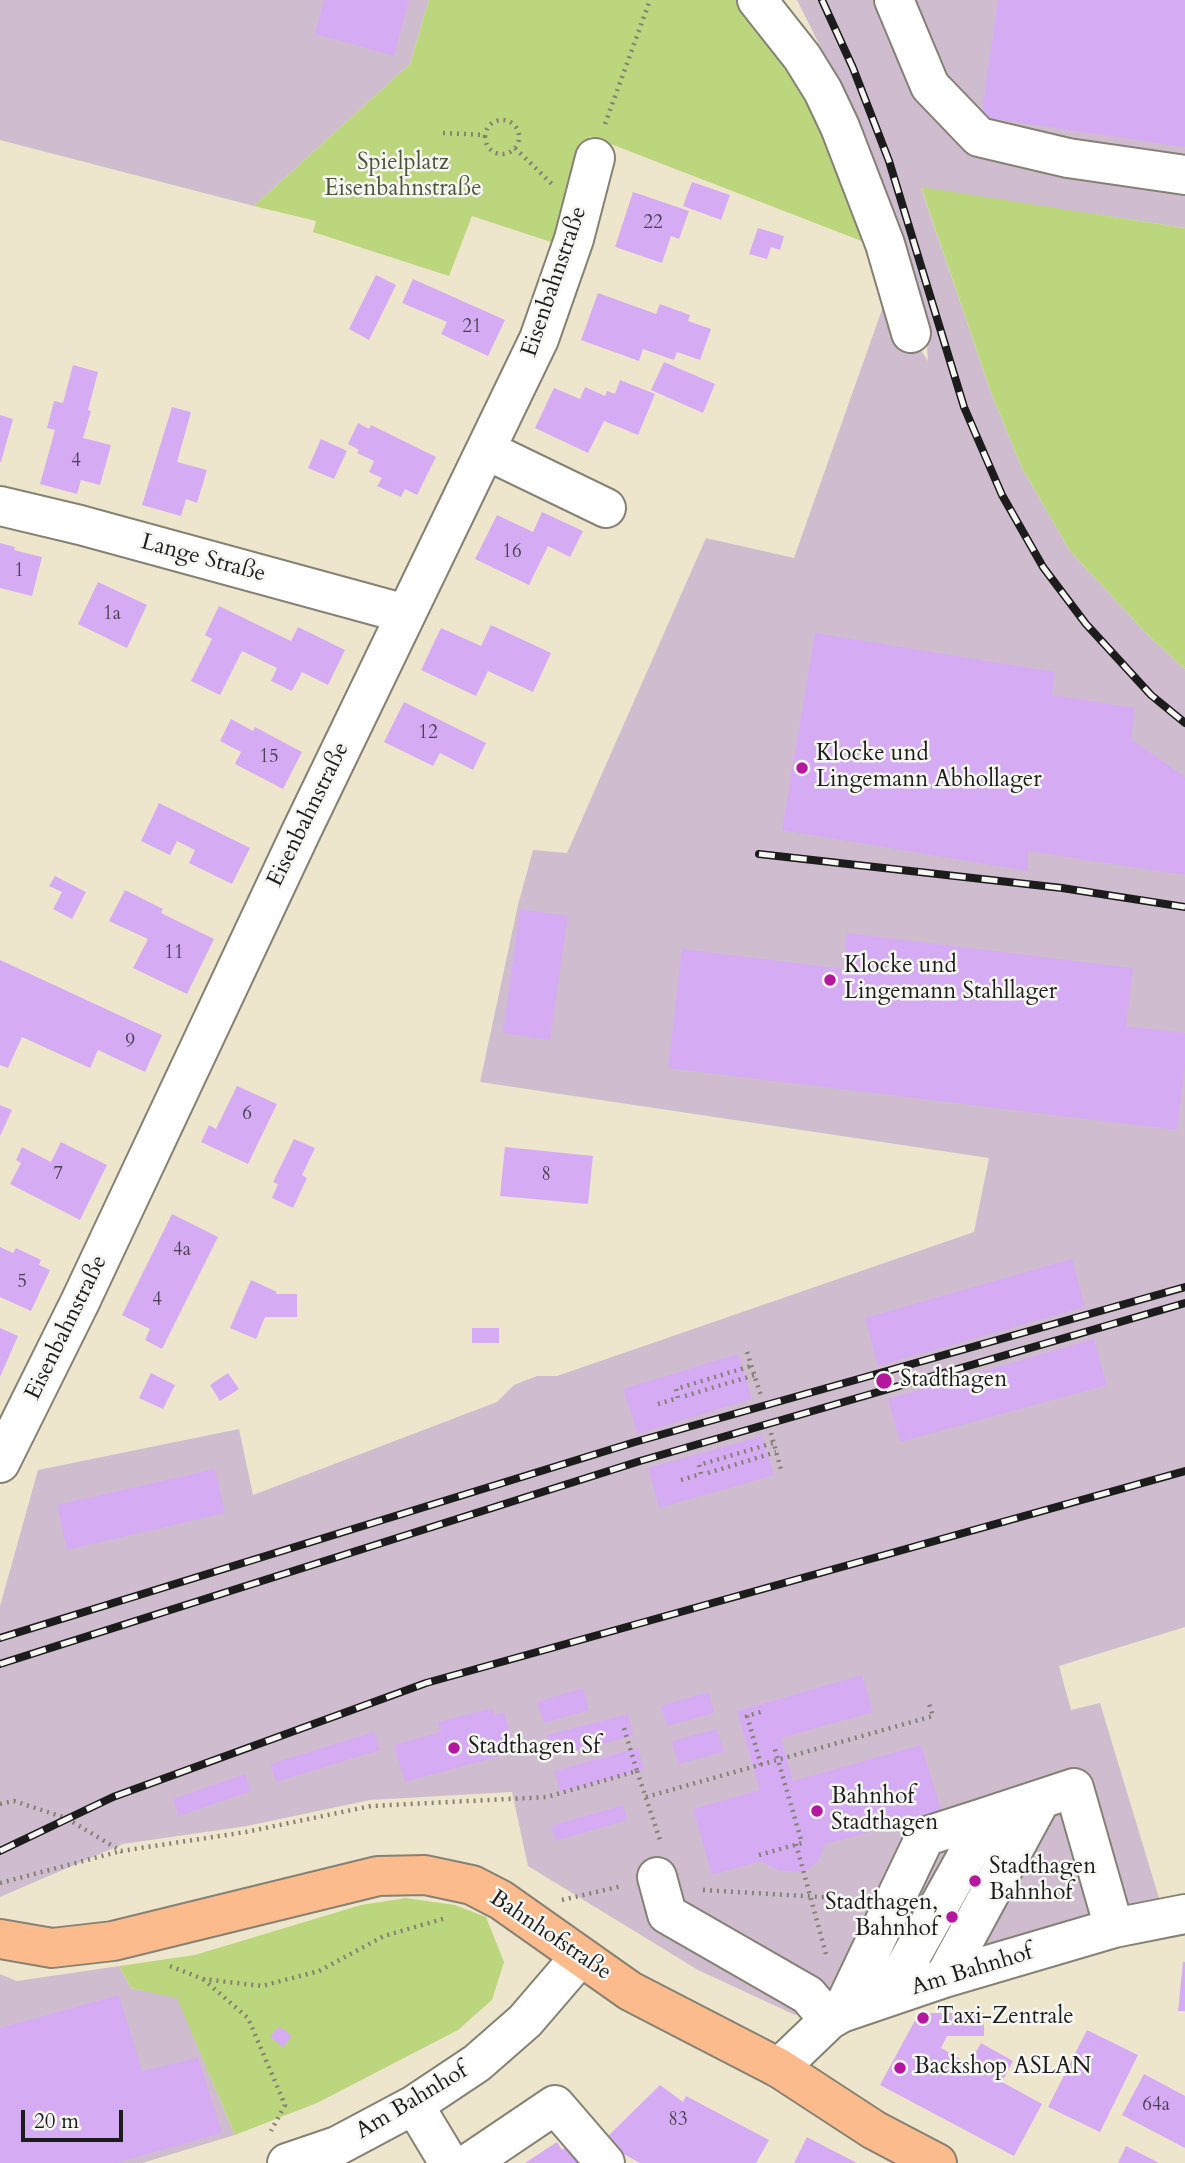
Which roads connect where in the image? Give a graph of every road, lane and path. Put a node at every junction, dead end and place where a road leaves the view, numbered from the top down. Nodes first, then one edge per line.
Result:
1 (650, 0) edge
2 (757, 0) edge
3 (894, 0) edge
4 (443, 134) dead end
5 (485, 135) junction
6 (515, 148) junction
7 (595, 158) joint
8 (1185, 175) edge
9 (584, 203) junction
10 (911, 333) dead end
11 (486, 450) junction
12 (0, 506) edge
13 (606, 508) dead end
14 (406, 614) junction
15 (747, 1352) dead end
16 (751, 1366) junction
17 (755, 1375) junction
18 (685, 1396) dead end
19 (761, 1396) dead end
20 (658, 1404) dead end
21 (771, 1433) dead end
22 (773, 1443) junction
23 (776, 1452) junction
24 (0, 1463) edge
25 (708, 1473) dead end
26 (782, 1473) dead end
27 (681, 1480) dead end
28 (928, 1700) dead end
29 (764, 1711) dead end
30 (623, 1725) dead end
31 (774, 1746) dead end
32 (778, 1760) junction
33 (761, 1765) junction
34 (637, 1770) junction
35 (646, 1797) junction
36 (1041, 1799) junction
37 (0, 1804) edge
38 (989, 1816) junction
39 (796, 1844) junction
40 (121, 1851) junction
41 (759, 1854) dead end
42 (664, 1875) junction
43 (0, 1883) edge
44 (551, 1894) dead end
45 (810, 1897) junction
46 (894, 1902) junction
47 (1185, 1914) edge
48 (447, 1918) dead end
49 (1114, 1928) junction
50 (0, 1939) edge
51 (580, 1957) junction
52 (159, 1968) dead end
53 (944, 1978) junction
54 (204, 1979) junction
55 (889, 1996) junction
56 (835, 2017) junction
57 (779, 2068) junction
58 (415, 2105) junction
59 (277, 2151) edge
60 (449, 2163) edge
61 (469, 2163) edge
62 (605, 2163) edge
63 (937, 2163) edge

1 - 7 path
2 - 10 street
3 - 8 street
4 - 5 path
5 - 6 path
5 - 6 path
6 - 9 path
7 - 9 street, Eisenbahnstraße
9 - 11 street, Eisenbahnstraße
11 - 13 street
11 - 14 street, Eisenbahnstraße
12 - 14 street, Lange Straße
14 - 24 street, Eisenbahnstraße
15 - 16 path
16 - 17 path
16 - 20 path
17 - 18 path
17 - 19 path
21 - 22 path
22 - 23 path
22 - 27 path
23 - 25 path
23 - 26 path
28 - 32 path
29 - 33 path
30 - 34 path
31 - 32 path
32 - 33 path
32 - 39 path
33 - 35 path
34 - 35 path
34 - 40 path
35 - 42 path
36 - 38 street
36 - 49 street
36 - 53 street
37 - 40 path
38 - 46 street
38 - 55 street
39 - 41 path
39 - 45 path
40 - 43 path
42 - 44 path
42 - 45 path
42 - 56 street
45 - 46 path
45 - 56 path
46 - 56 street
47 - 49 street, Am Bahnhof
48 - 54 path
49 - 53 street, Am Bahnhof
50 - 51 main road, Bahnhofstraße
51 - 57 main road, Bahnhofstraße
51 - 58 street, Am Bahnhof
52 - 54 path
53 - 55 street, Am Bahnhof
54 - 59 path
55 - 56 street, Am Bahnhof
56 - 57 street, Am Bahnhof
57 - 63 main road, Bahnhofstraße
58 - 59 street, Am Bahnhof
58 - 60 street
61 - 62 street

